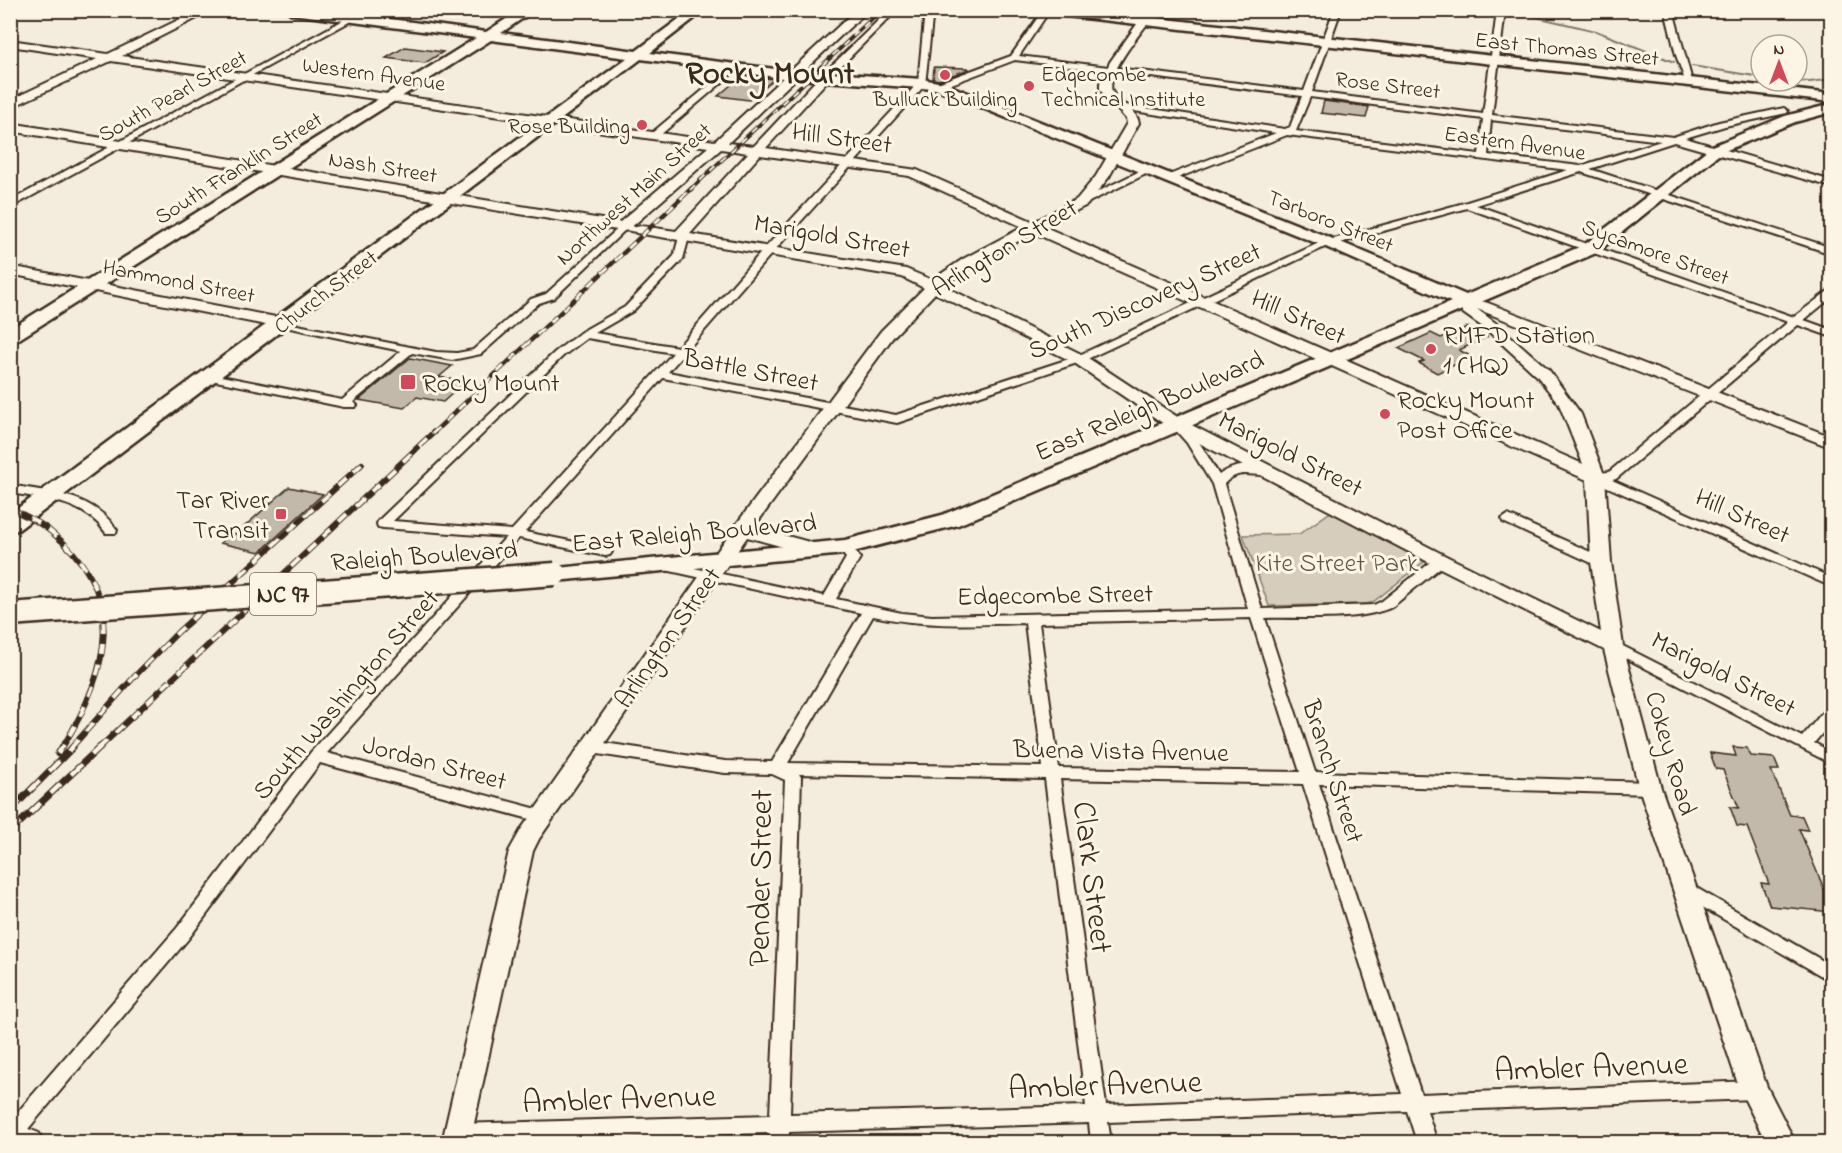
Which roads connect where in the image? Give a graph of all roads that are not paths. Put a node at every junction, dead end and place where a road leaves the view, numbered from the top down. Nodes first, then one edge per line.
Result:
1 (208, 10) edge
2 (291, 10) edge
3 (368, 10) edge
4 (530, 10) edge
5 (699, 10) edge
6 (863, 10) edge
7 (894, 10) edge
8 (929, 10) edge
9 (1047, 10) edge
10 (1338, 10) edge
11 (1498, 10) edge
12 (1669, 10) edge
13 (1149, 16) edge
14 (352, 19) junction
15 (490, 36) junction
16 (1326, 42) junction
17 (10, 43) edge
18 (638, 55) junction
19 (112, 56) junction
20 (1014, 58) junction
21 (1493, 61) junction
22 (735, 68) junction
23 (1110, 70) junction
24 (799, 75) junction
25 (247, 76) junction
26 (824, 78) junction
27 (922, 83) junction
28 (1690, 83) junction
29 (938, 86) junction
30 (1308, 94) junction
31 (1787, 94) junction
32 (391, 97) junction
33 (1832, 99) edge
34 (10, 105) edge
35 (1121, 106) junction
36 (1832, 108) edge
37 (1808, 110) junction
38 (1784, 111) junction
39 (1487, 115) junction
40 (1183, 117) junction
41 (553, 120) junction
42 (1133, 120) junction
43 (10, 127) edge
44 (1283, 131) junction
45 (656, 134) junction
46 (1672, 139) junction
47 (121, 145) junction
48 (725, 145) junction
49 (1717, 149) junction
50 (755, 150) junction
51 (1483, 156) junction
52 (1113, 158) junction
53 (849, 163) junction
54 (1581, 169) junction
55 (276, 170) junction
56 (1147, 171) junction
57 (1167, 179) junction
58 (1832, 184) edge
59 (1658, 194) junction
60 (448, 198) junction
61 (1082, 202) junction
62 (10, 205) edge
63 (1467, 205) junction
64 (623, 227) junction
65 (1035, 227) junction
66 (641, 230) joint
67 (684, 237) junction
68 (1332, 244) junction
69 (1590, 249) junction
70 (769, 250) junction
71 (1832, 251) edge
72 (10, 270) edge
73 (91, 286) junction
74 (934, 286) junction
75 (1832, 291) edge
76 (1203, 301) junction
77 (1464, 302) junction
78 (1795, 321) junction
79 (281, 323) junction
80 (585, 334) junction
81 (1832, 334) edge
82 (10, 337) edge
83 (409, 350) junction
84 (680, 351) junction
85 (1332, 358) junction
86 (1079, 359) junction
87 (660, 374) junction
88 (211, 377) junction
89 (1707, 394) junction
90 (834, 407) junction
91 (1176, 424) junction
92 (1832, 443) edge
93 (1270, 472) junction
94 (1596, 477) junction
95 (1218, 484) junction
96 (10, 489) edge
97 (47, 497) junction
98 (1508, 519) dead end
99 (10, 525) edge
100 (111, 530) dead end
101 (742, 530) junction
102 (517, 534) junction
103 (845, 546) junction
104 (817, 550) junction
105 (605, 552) dead end
106 (1441, 561) junction
107 (1601, 562) junction
108 (715, 568) junction
109 (555, 574) joint
110 (1832, 584) edge
111 (828, 602) junction
112 (869, 611) junction
113 (1256, 613) junction
114 (10, 614) edge
115 (1031, 620) junction
116 (1613, 646) junction
117 (1832, 711) edge
118 (1804, 744) junction
119 (591, 747) junction
120 (316, 756) junction
121 (1832, 759) edge
122 (776, 769) junction
123 (1052, 773) junction
124 (1309, 778) junction
125 (1650, 788) junction
126 (541, 816) junction
127 (1684, 888) junction
128 (1832, 975) edge
129 (1754, 1090) junction
130 (1413, 1102) junction
131 (1097, 1114) junction
132 (780, 1133) edge
133 (11, 1135) edge
134 (457, 1138) edge
135 (30, 1143) edge
136 (1101, 1143) edge
137 (1427, 1143) edge
138 (1781, 1143) edge

1 - 19 street
2 - 14 main road, Tarboro Street
3 - 14 street, South Pearl Street
4 - 15 main road, South Franklin Street
5 - 18 main road, Church Street
6 - 24 street, Northwest Main Street
7 - 26 street
8 - 27 street
9 - 13 main road, East Thomas Street
9 - 20 street
10 - 16 street
11 - 21 street
12 - 28 street
13 - 16 main road, East Thomas Street
13 - 23 street
14 - 15 main road, Tarboro Street
14 - 25 street, South Pearl Street
15 - 18 main road, Tarboro Street
15 - 32 main road, South Franklin Street
16 - 21 main road, East Thomas Street
16 - 30 street
17 - 19 street, Western Avenue
18 - 22 main road, Tarboro Street
18 - 41 main road, Church Street
19 - 25 street, Western Avenue
19 - 34 street
20 - 23 street, Rose Street
20 - 29 street, Rose Street
21 - 28 main road, East Thomas Street
21 - 39 street
22 - 24 main road, Tarboro Street
22 - 45 street
23 - 30 street, Rose Street
23 - 35 street
24 - 26 main road, Tarboro Street
24 - 48 street, Northwest Main Street
25 - 32 street, Western Avenue
25 - 47 street, South Pearl Street
26 - 27 main road, Tarboro Street
26 - 50 street
27 - 29 main road, Tarboro Street
27 - 53 street, South Washington Street
28 - 31 main road, East Thomas Street
29 - 52 main road, Tarboro Street
30 - 39 street, Rose Street
30 - 44 street
31 - 33 main road, East Thomas Street
31 - 37 main road
32 - 41 street, Western Avenue
32 - 55 main road, South Franklin Street
33 - 37 main road, East Raleigh Boulevard
35 - 40 street
35 - 42 street
36 - 37 main road, East Raleigh Boulevard
37 - 38 main road, East Raleigh Boulevard
37 - 49 main road, East Raleigh Boulevard
38 - 46 street, South Discovery Street
38 - 49 main road, East Raleigh Boulevard
39 - 46 street, Rose Street
39 - 51 street
40 - 42 street
40 - 44 street, Eastern Avenue
41 - 45 street, Western Avenue
41 - 60 main road, Church Street
42 - 52 street, Arlington Street
43 - 47 street, Nash Street
44 - 51 street, Eastern Avenue
44 - 57 street
45 - 48 street, Western Avenue
46 - 49 street, Rose Street
46 - 54 street, South Discovery Street
47 - 55 street, Nash Street
47 - 62 street, South Pearl Street
48 - 50 street, Hill Street
48 - 64 street, Northwest Main Street
49 - 58 street, Rose Street
49 - 59 main road, East Raleigh Boulevard
50 - 53 street, Hill Street
50 - 67 street
51 - 54 street, Eastern Avenue
52 - 56 main road, Tarboro Street
52 - 61 street, Arlington Street
53 - 65 street, Hill Street
53 - 70 street, South Washington Street
54 - 59 street, Eastern Avenue
54 - 63 street, South Discovery Street
55 - 60 street, Nash Street
55 - 73 main road, South Franklin Street
56 - 57 main road, Tarboro Street
56 - 61 street
57 - 68 main road, Tarboro Street
59 - 69 main road, East Raleigh Boulevard
59 - 71 street, Eastern Avenue
60 - 64 street, Nash Street
60 - 79 main road, Church Street
61 - 65 street, Arlington Street
63 - 68 street, South Discovery Street
63 - 69 street, Sycamore Street
64 - 66 street, Nash Street
64 - 83 street, Northwest Main Street
65 - 74 street, Arlington Street
65 - 76 street, Hill Street
66 - 67 street, Marigold Street
67 - 70 street, Marigold Street
67 - 80 street
68 - 76 street, South Discovery Street
68 - 77 main road, Tarboro Street
69 - 77 main road, East Raleigh Boulevard
69 - 78 street, Sycamore Street
70 - 74 street, Marigold Street
70 - 84 street, South Washington Street
72 - 73 street, Hammond Street
73 - 79 street, Hammond Street
73 - 82 main road, South Franklin Street
74 - 86 street, Marigold Street
74 - 90 street, Arlington Street
75 - 78 street
76 - 85 street, Hill Street
76 - 86 street, South Discovery Street
77 - 85 main road, East Raleigh Boulevard
77 - 89 street, Tarboro Street
77 - 94 street, Cokey Road
78 - 81 street, Sycamore Street
78 - 89 street
79 - 83 street, Hammond Street
79 - 88 main road, Church Street
80 - 84 street
80 - 102 street
83 - 88 street
84 - 87 street, South Washington Street
85 - 91 main road, East Raleigh Boulevard
85 - 94 street, Hill Street
86 - 90 street, South Discovery Street
86 - 91 street, Marigold Street
87 - 90 street, Battle Street
87 - 102 street, South Washington Street
88 - 97 main road, Church Street
89 - 92 street, Tarboro Street
89 - 94 street
90 - 101 street, Arlington Street
91 - 93 street, Marigold Street
91 - 95 street, Branch Street
91 - 103 main road, East Raleigh Boulevard
93 - 95 street
93 - 106 street, Marigold Street
94 - 107 street, Cokey Road
94 - 110 street, Hill Street
95 - 113 street, Branch Street
96 - 97 street
97 - 99 main road, Church Street
97 - 100 street
98 - 107 street
101 - 104 street
101 - 108 street, Arlington Street
102 - 105 street
102 - 120 street, South Washington Street
103 - 104 main road, East Raleigh Boulevard
103 - 111 street
104 - 108 main road, East Raleigh Boulevard
106 - 113 street, Edgecombe Street
106 - 116 street, Marigold Street
107 - 116 street, Cokey Road
108 - 109 main road, East Raleigh Boulevard / NC 97
108 - 111 street, Edgecombe Street
108 - 119 street, Arlington Street
109 - 114 main road, Raleigh Boulevard / NC 97, bridge
111 - 112 street, Edgecombe Street
112 - 115 street, Edgecombe Street
112 - 122 street, Pender Street
113 - 115 street, Edgecombe Street
113 - 124 street, Branch Street
115 - 123 street, Clark Street
116 - 118 street, Marigold Street
116 - 125 street, Cokey Road
117 - 118 street
118 - 121 street, Marigold Street
119 - 122 street, Buena Vista Avenue
119 - 126 street, Arlington Street
120 - 126 street, Jordan Street
120 - 133 street, South Washington Street
122 - 123 street, Buena Vista Avenue
122 - 132 street, Pender Street
123 - 124 street, Buena Vista Avenue
123 - 131 street, Clark Street
124 - 125 street, Buena Vista Avenue
124 - 130 street, Branch Street
125 - 127 street, Cokey Road
126 - 134 street, Arlington Street
127 - 128 street
127 - 129 street, Cokey Road
129 - 130 street, Ambler Avenue
129 - 138 street, Cokey Road
130 - 131 street, Ambler Avenue
130 - 137 street, Branch Street
131 - 132 street, Ambler Avenue
131 - 136 street, Clark Street
132 - 134 street, Ambler Avenue
133 - 135 street

